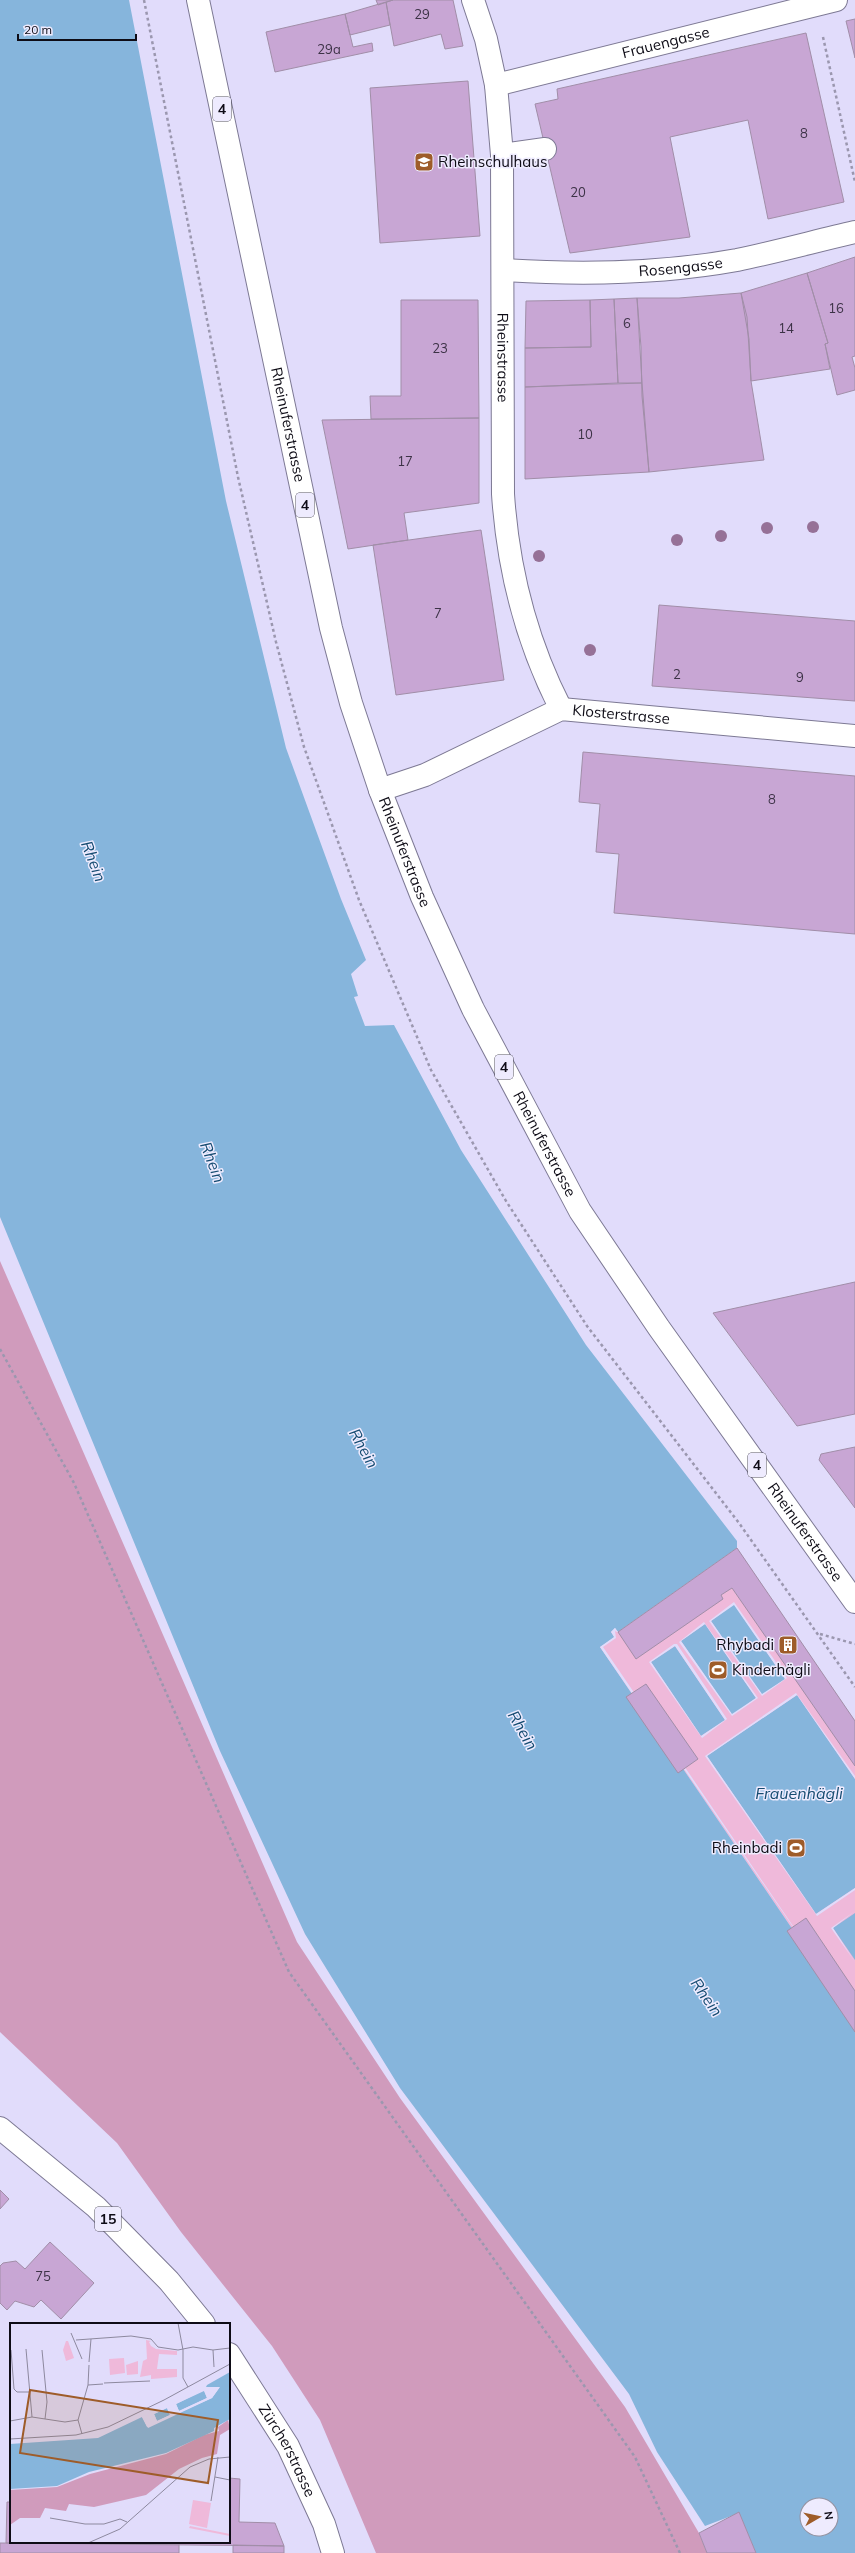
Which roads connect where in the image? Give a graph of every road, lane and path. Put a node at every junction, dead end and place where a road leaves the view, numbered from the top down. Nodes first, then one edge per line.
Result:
1 (198, 0) edge
2 (473, 0) edge
3 (828, 2) edge
4 (496, 85) junction
5 (546, 149) dead end
6 (502, 155) junction
7 (855, 182) edge
8 (855, 232) edge
9 (503, 270) junction
10 (561, 709) junction
11 (855, 736) edge
12 (380, 790) junction
13 (0, 1349) edge
14 (855, 1602) edge
15 (820, 1634) dead end
16 (855, 1644) edge
17 (0, 2128) edge
18 (203, 2323) edge
19 (230, 2356) edge
20 (333, 2553) edge
21 (680, 2553) edge

1 - 12 main road, Rheinuferstrasse / 4
2 - 4 main road, Rheinstrasse
3 - 4 main road, Frauengasse
3 - 7 path
4 - 6 main road, Rheinstrasse
5 - 6 main road
6 - 9 main road, Rheinstrasse
8 - 9 main road, Rosengasse
9 - 10 main road, Rheinstrasse
10 - 11 main road, Klosterstrasse
10 - 12 main road, Klosterstrasse
12 - 14 main road, Rheinuferstrasse / 4
13 - 21 path
15 - 16 path
17 - 18 main road, 15
19 - 20 main road, Zürcherstrasse

